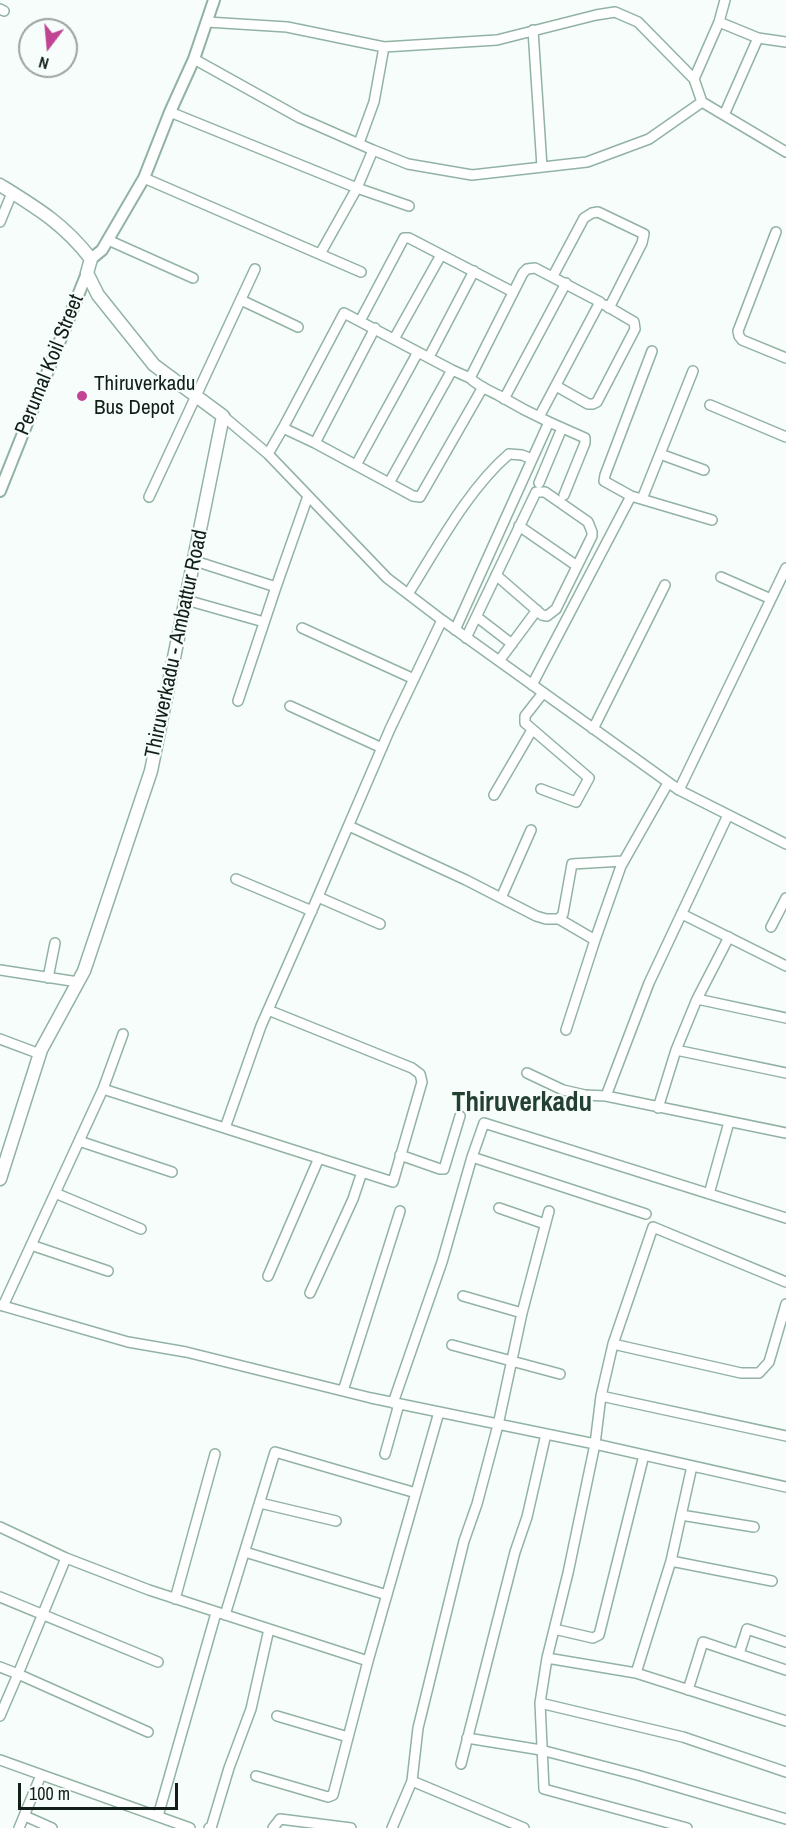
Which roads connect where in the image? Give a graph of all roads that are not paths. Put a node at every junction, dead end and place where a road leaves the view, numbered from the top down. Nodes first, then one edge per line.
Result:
1 (214, 0) edge
2 (725, 0) edge
3 (207, 22) junction
4 (718, 22) junction
5 (533, 30) junction
6 (758, 38) junction
7 (786, 42) edge
8 (384, 47) junction
9 (194, 59) junction
10 (694, 79) junction
11 (702, 102) junction
12 (170, 112) junction
13 (724, 115) junction
14 (359, 143) junction
15 (373, 150) junction
16 (786, 152) edge
17 (542, 167) junction
18 (144, 178) junction
19 (0, 185) edge
20 (357, 188) junction
21 (12, 193) junction
22 (409, 206) dead end
23 (0, 222) edge
24 (776, 232) dead end
25 (108, 240) junction
26 (320, 254) junction
27 (441, 255) junction
28 (91, 259) junction
29 (255, 269) dead end
30 (474, 271) junction
31 (361, 272) dead end
32 (87, 273) junction
33 (553, 276) junction
34 (193, 278) dead end
35 (566, 283) junction
36 (513, 292) junction
37 (241, 300) junction
38 (604, 305) junction
39 (360, 321) junction
40 (298, 327) dead end
41 (375, 328) junction
42 (394, 339) junction
43 (652, 351) dead end
44 (418, 352) junction
45 (429, 357) junction
46 (786, 358) edge
47 (452, 370) junction
48 (693, 371) dead end
49 (470, 378) junction
50 (556, 386) junction
51 (483, 387) junction
52 (196, 397) junction
53 (504, 399) junction
54 (710, 405) dead end
55 (223, 416) junction
56 (539, 417) junction
57 (549, 422) junction
58 (283, 428) junction
59 (562, 428) junction
60 (786, 437) edge
61 (315, 442) junction
62 (268, 454) junction
63 (660, 454) junction
64 (532, 459) junction
65 (356, 465) junction
66 (704, 470) dead end
67 (389, 483) junction
68 (539, 483) dead end
69 (0, 491) edge
70 (564, 495) dead end
71 (308, 496) junction
72 (631, 496) junction
73 (149, 497) dead end
74 (642, 499) junction
75 (712, 520) dead end
76 (519, 526) junction
77 (195, 561) junction
78 (577, 566) junction
79 (786, 568) edge
80 (496, 575) junction
81 (721, 577) dead end
82 (666, 585) dead end
83 (276, 587) junction
84 (408, 594) junction
85 (771, 599) junction
86 (186, 600) junction
87 (537, 610) junction
88 (477, 616) junction
89 (441, 620) junction
90 (264, 622) junction
91 (302, 628) dead end
92 (455, 630) junction
93 (466, 638) junction
94 (512, 644) junction
95 (499, 662) junction
96 (414, 679) junction
97 (532, 685) junction
98 (543, 693) junction
99 (238, 701) dead end
100 (290, 706) dead end
101 (593, 729) junction
102 (532, 730) junction
103 (382, 748) junction
104 (668, 783) junction
105 (541, 789) dead end
106 (679, 790) junction
107 (494, 795) dead end
108 (728, 815) junction
109 (349, 826) junction
110 (531, 830) dead end
111 (786, 844) edge
112 (623, 861) junction
113 (236, 879) dead end
114 (318, 897) junction
115 (501, 898) junction
116 (786, 898) edge
117 (312, 911) junction
118 (682, 914) junction
119 (559, 920) junction
120 (380, 924) dead end
121 (771, 927) dead end
122 (729, 937) junction
123 (595, 940) junction
124 (55, 943) dead end
125 (786, 966) edge
126 (0, 970) edge
127 (48, 978) junction
128 (78, 982) junction
129 (697, 999) junction
130 (268, 1010) junction
131 (786, 1018) edge
132 (566, 1030) dead end
133 (123, 1034) dead end
134 (0, 1039) edge
135 (676, 1050) junction
136 (40, 1054) junction
137 (527, 1073) dead end
138 (786, 1073) edge
139 (103, 1089) junction
140 (606, 1096) junction
141 (658, 1108) junction
142 (460, 1116) dead end
143 (729, 1122) junction
144 (225, 1128) junction
145 (786, 1133) edge
146 (79, 1141) junction
147 (400, 1155) junction
148 (472, 1157) junction
149 (319, 1158) junction
150 (172, 1172) dead end
151 (362, 1172) junction
152 (0, 1179) edge
153 (55, 1193) junction
154 (709, 1194) junction
155 (499, 1208) dead end
156 (400, 1211) dead end
157 (549, 1211) dead end
158 (646, 1214) dead end
159 (786, 1218) edge
160 (545, 1224) junction
161 (141, 1229) dead end
162 (31, 1245) junction
163 (108, 1272) dead end
164 (268, 1276) dead end
165 (786, 1282) edge
166 (310, 1293) dead end
167 (463, 1296) dead end
168 (786, 1304) edge
169 (1, 1306) edge
170 (522, 1313) junction
171 (613, 1344) junction
172 (452, 1345) dead end
173 (512, 1360) junction
174 (560, 1374) dead end
175 (343, 1391) junction
176 (601, 1396) junction
177 (396, 1403) junction
178 (439, 1412) junction
179 (498, 1425) junction
180 (546, 1434) junction
181 (786, 1436) edge
182 (595, 1444) junction
183 (215, 1454) dead end
184 (384, 1454) dead end
185 (644, 1455) junction
186 (692, 1466) junction
187 (786, 1487) edge
188 (416, 1493) junction
189 (260, 1503) junction
190 (681, 1515) junction
191 (336, 1521) dead end
192 (0, 1527) edge
193 (754, 1527) dead end
194 (245, 1552) junction
195 (66, 1558) junction
196 (671, 1562) junction
197 (772, 1581) dead end
198 (387, 1595) junction
199 (0, 1596) edge
200 (175, 1599) junction
201 (43, 1613) junction
202 (220, 1614) junction
203 (269, 1629) junction
204 (554, 1629) junction
205 (786, 1642) edge
206 (739, 1654) junction
207 (547, 1658) junction
208 (368, 1661) junction
209 (158, 1662) dead end
210 (0, 1667) edge
211 (786, 1670) edge
212 (636, 1673) junction
213 (18, 1674) junction
214 (688, 1690) junction
215 (540, 1703) junction
216 (0, 1716) edge
217 (277, 1716) dead end
218 (786, 1721) edge
219 (148, 1732) dead end
220 (348, 1737) junction
221 (466, 1738) junction
222 (541, 1750) junction
223 (0, 1760) edge
224 (461, 1764) dead end
225 (786, 1772) edge
226 (41, 1775) junction
227 (256, 1776) dead end
228 (412, 1781) junction
229 (25, 1816) junction
230 (158, 1816) junction
231 (786, 1819) edge
232 (20, 1828) edge
233 (52, 1828) edge
234 (190, 1828) edge
235 (211, 1828) edge
236 (273, 1828) edge
237 (351, 1828) edge
238 (392, 1828) edge
239 (524, 1828) edge
240 (687, 1828) edge

1 - 3 street
2 - 4 street
3 - 8 street
3 - 9 street
4 - 6 street
4 - 10 street
5 - 8 street
5 - 10 street
5 - 17 street
6 - 7 street
6 - 13 street
8 - 14 street
9 - 12 street
9 - 14 street
10 - 11 street
11 - 13 street
11 - 17 street
12 - 18 street
12 - 20 street
13 - 16 street
14 - 15 street
15 - 17 street
15 - 20 street
18 - 25 street
18 - 26 street
19 - 21 main road
20 - 22 street
20 - 26 street
21 - 23 street
21 - 28 main road
24 - 46 street
25 - 28 street
25 - 34 street
26 - 31 street
27 - 30 street
27 - 39 street
27 - 42 street
28 - 32 main road
29 - 37 street
30 - 36 street
30 - 45 street
32 - 52 main road
32 - 69 street, Perumal Koil Street
33 - 35 street
33 - 36 street
33 - 38 street
35 - 38 street
35 - 53 street
36 - 49 street
37 - 40 street
37 - 52 street
38 - 50 street
38 - 50 street
39 - 41 street
39 - 58 street
41 - 42 street
41 - 61 street
42 - 44 street
43 - 72 street
44 - 45 street
44 - 65 street
45 - 47 street
47 - 49 street
47 - 67 street
48 - 63 street
49 - 51 street
50 - 56 street
51 - 53 street
51 - 67 street
52 - 55 main road
52 - 73 street
53 - 56 street
54 - 60 street
55 - 62 street
55 - 77 main road, Thiruverkadu - Ambattur Road
56 - 57 street
57 - 59 street
57 - 64 street
58 - 61 street
58 - 62 street
59 - 68 street
59 - 70 street
61 - 65 street
62 - 71 street
63 - 66 street
63 - 74 street
64 - 84 street
64 - 92 street
65 - 67 street
71 - 83 street
71 - 84 street
72 - 74 street
72 - 97 street
74 - 75 street
76 - 78 street
76 - 78 street
76 - 80 street
77 - 83 street
77 - 86 main road, Thiruverkadu - Ambattur Road
78 - 87 street
79 - 85 street
80 - 87 street
80 - 88 street
81 - 85 street
82 - 101 street
83 - 90 street
84 - 89 street
85 - 106 street
86 - 90 street
86 - 128 main road, Thiruverkadu - Ambattur Road
87 - 94 street
88 - 93 street
88 - 94 street
89 - 92 street
89 - 96 street
90 - 99 street
91 - 96 street
92 - 93 street
93 - 95 street
94 - 95 street
95 - 97 street
96 - 103 street
97 - 98 street
98 - 101 street
98 - 102 street
100 - 103 street
101 - 104 street
102 - 105 street
102 - 107 street
103 - 109 street
104 - 106 street
104 - 112 street
106 - 108 street
108 - 111 street
108 - 118 street
109 - 114 street
109 - 115 street
110 - 115 street
112 - 119 street
112 - 123 street
113 - 117 street
114 - 117 street
114 - 120 street
115 - 119 street
116 - 121 street
117 - 130 street
118 - 122 street
118 - 140 street
119 - 123 street
122 - 125 street
122 - 129 street
123 - 132 street
124 - 127 street
126 - 127 street
127 - 128 street
128 - 136 main road, Thiruverkadu - Ambattur Road
129 - 131 street
129 - 135 street
130 - 144 street
130 - 147 street
133 - 139 street
134 - 136 street
135 - 138 street
135 - 141 street
136 - 152 main road, Thiruverkadu - Ambattur Road
137 - 140 street
139 - 144 street
139 - 146 street
140 - 141 street
141 - 143 street
142 - 147 street
143 - 145 street
143 - 154 street
144 - 149 street
146 - 150 street
146 - 153 street
147 - 151 street
148 - 154 street
148 - 158 street
148 - 177 street
149 - 151 street
149 - 164 street
151 - 166 street
153 - 161 street
153 - 162 street
154 - 159 street
155 - 160 street
156 - 175 street
157 - 160 street
160 - 170 street
162 - 163 street
162 - 169 street
165 - 171 street
167 - 170 street
168 - 171 street
169 - 175 street
170 - 173 street
171 - 176 street
172 - 173 street
173 - 174 street
173 - 179 street
175 - 177 street
176 - 181 street
176 - 182 street
177 - 178 street
177 - 184 street
178 - 179 street
178 - 188 street
179 - 180 street
179 - 228 street
180 - 182 street
180 - 221 street
182 - 185 street
182 - 204 street
183 - 200 street
185 - 186 street
185 - 204 street
186 - 187 street
186 - 190 street
188 - 189 street
188 - 198 street
189 - 191 street
189 - 194 street
190 - 193 street
190 - 196 street
192 - 195 street
194 - 198 street
194 - 202 street
195 - 200 street
195 - 201 street
196 - 197 street
196 - 212 street
198 - 208 street
199 - 201 street
200 - 202 street
201 - 209 street
201 - 213 street
202 - 203 street
202 - 230 street
203 - 208 street
203 - 235 street
204 - 207 street
205 - 206 street
206 - 211 street
206 - 214 street
207 - 212 street
207 - 215 street
208 - 220 street
210 - 213 street
212 - 214 street
213 - 216 street
213 - 219 street
214 - 218 street
215 - 222 street
215 - 225 street
217 - 220 street
220 - 227 street
221 - 222 street
221 - 224 street
222 - 231 street
222 - 240 street
223 - 226 street
226 - 229 street
226 - 230 street
228 - 238 street
228 - 239 street
229 - 232 street
229 - 233 street
230 - 234 street
236 - 237 street

